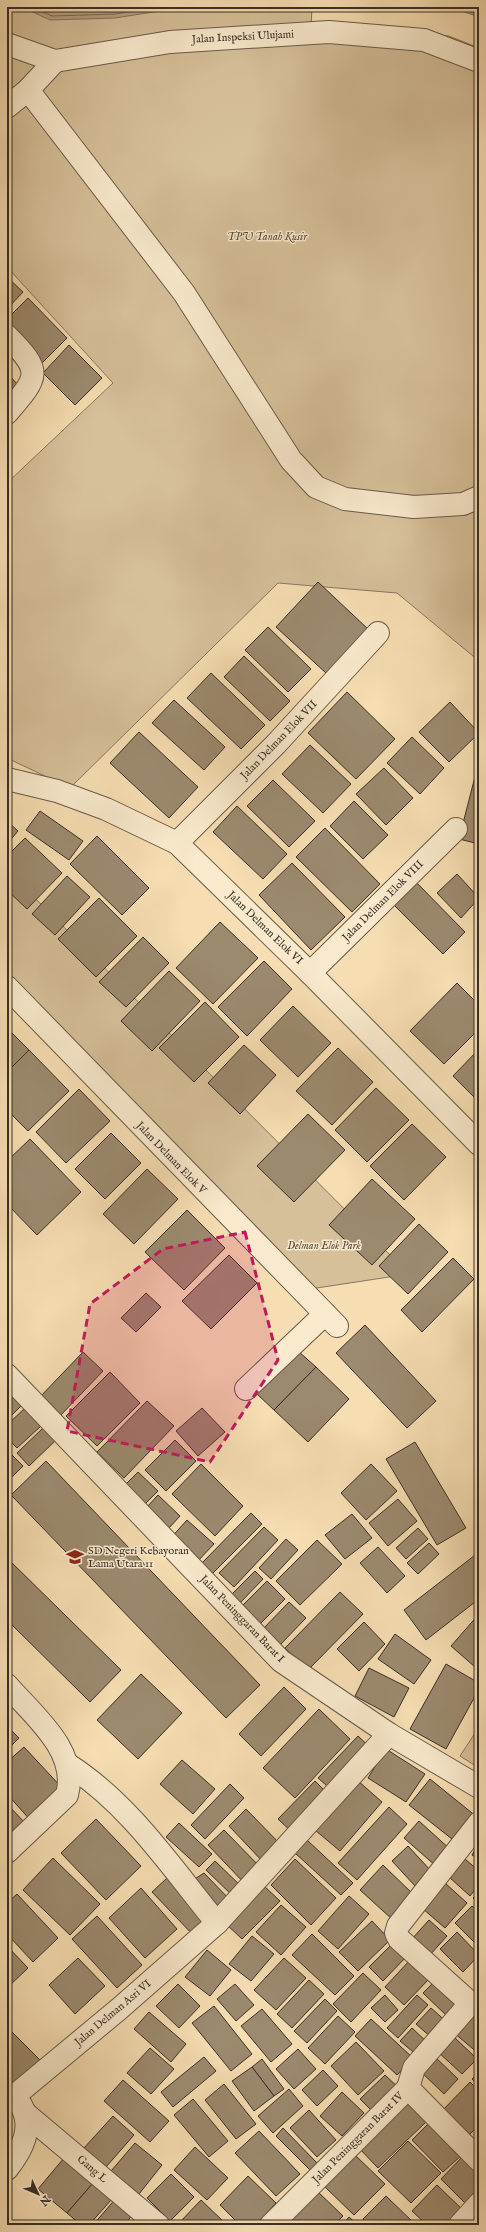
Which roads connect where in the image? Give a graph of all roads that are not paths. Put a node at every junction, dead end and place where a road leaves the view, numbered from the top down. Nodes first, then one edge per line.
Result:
1 (7, 44) edge
2 (55, 61) junction
3 (479, 61) edge
4 (28, 90) junction
5 (7, 107) edge
6 (7, 336) edge
7 (7, 412) edge
8 (479, 497) edge
9 (378, 633) dead end
10 (7, 779) edge
11 (456, 829) dead end
12 (177, 843) junction
13 (310, 973) junction
14 (7, 987) edge
15 (479, 1144) edge
16 (7, 1375) edge
17 (246, 1389) dead end
18 (7, 1685) edge
19 (389, 1734) junction
20 (64, 1756) junction
21 (479, 1787) edge
22 (479, 1823) edge
23 (7, 1852) edge
24 (217, 1923) junction
25 (408, 2088) junction
26 (11, 2098) edge
27 (26, 2114) junction
28 (479, 2160) edge
29 (7, 2169) edge
30 (479, 2204) edge
31 (158, 2225) edge
32 (271, 2225) edge
33 (460, 2225) edge

1 - 2 street, Jalan Inspeksi Ulujami
2 - 3 street, Jalan Inspeksi Ulujami
2 - 4 street
4 - 5 street
4 - 8 street
6 - 7 street
9 - 12 street, Jalan Delman Elok VII
10 - 12 street, Jalan Delman Elok VI
11 - 13 street, Jalan Delman Elok VIII
12 - 13 street, Jalan Delman Elok VI
13 - 15 street, Jalan Delman Elok VI
14 - 17 street, Jalan Delman Elok V
16 - 19 street, Jalan Peninggaran Barat I
18 - 20 street
19 - 21 street, Jalan Peninggaran Barat I
19 - 24 street, Jalan Delman Asri VI
20 - 23 street
20 - 24 street
22 - 25 street
24 - 26 street, Jalan Delman Asri VI
25 - 28 street, Jalan Peninggaran Barat IV
25 - 32 street, Jalan Peninggaran Barat IV
26 - 27 street
27 - 29 street
27 - 31 street, Gang L
30 - 33 street

